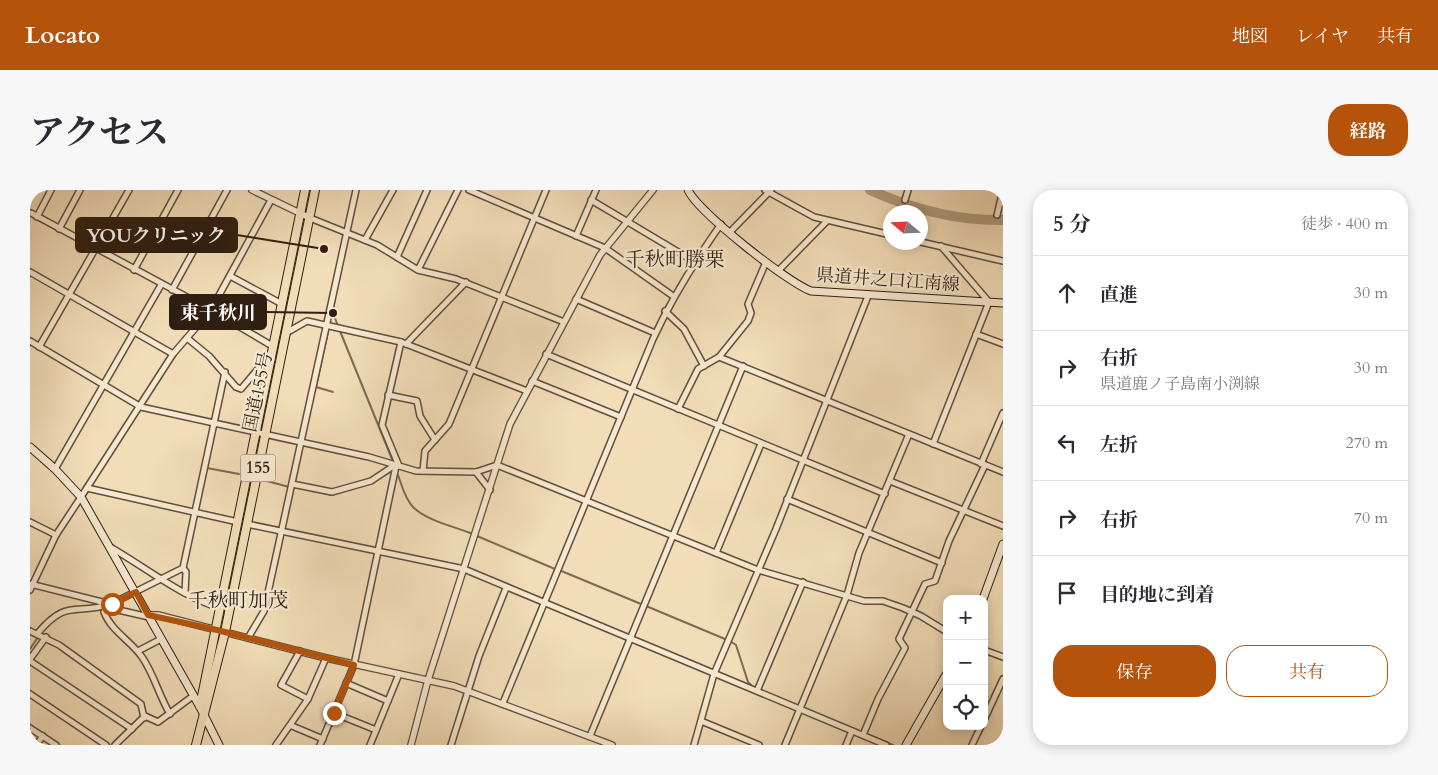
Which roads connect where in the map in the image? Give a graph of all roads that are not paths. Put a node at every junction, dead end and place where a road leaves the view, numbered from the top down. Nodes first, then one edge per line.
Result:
1 (51, 190) edge
2 (80, 190) edge
3 (129, 190) edge
4 (178, 190) edge
5 (227, 190) edge
6 (252, 190) edge
7 (305, 190) edge
8 (315, 190) edge
9 (356, 190) edge
10 (393, 190) edge
11 (427, 190) edge
12 (458, 190) edge
13 (469, 190) edge
14 (546, 190) edge
15 (596, 190) edge
16 (652, 190) edge
17 (688, 190) edge
18 (908, 190) edge
19 (1003, 190) edge
20 (768, 191) edge
21 (271, 200) junction
22 (592, 200) junction
23 (905, 200) dead end
24 (30, 213) edge
25 (300, 214) junction
26 (996, 216) dead end
27 (37, 217) junction
28 (310, 218) junction
29 (534, 218) junction
30 (626, 221) junction
31 (827, 221) junction
32 (721, 224) junction
33 (59, 229) junction
34 (730, 232) junction
35 (347, 233) junction
36 (883, 233) edge
37 (576, 236) junction
38 (365, 240) junction
39 (928, 244) edge
40 (941, 246) junction
41 (605, 248) junction
42 (96, 250) junction
43 (398, 257) junction
44 (1003, 261) edge
45 (695, 262) junction
46 (766, 262) junction
47 (134, 270) junction
48 (418, 270) junction
49 (778, 271) junction
50 (30, 272) edge
51 (230, 276) junction
52 (466, 282) junction
53 (161, 284) junction
54 (172, 290) junction
55 (69, 295) junction
56 (674, 296) junction
57 (868, 296) junction
58 (502, 297) junction
59 (576, 299) junction
60 (989, 302) junction
61 (1003, 303) edge
62 (282, 304) junction
63 (211, 310) junction
64 (666, 311) junction
65 (564, 322) junction
66 (328, 325) junction
67 (133, 332) junction
68 (286, 333) junction
69 (655, 333) junction
70 (976, 334) junction
71 (187, 338) junction
72 (30, 341) edge
73 (404, 343) junction
74 (1003, 344) edge
75 (39, 347) junction
76 (274, 348) junction
77 (173, 354) junction
78 (546, 354) junction
79 (719, 357) junction
80 (270, 364) junction
81 (704, 366) junction
82 (743, 366) junction
83 (471, 370) junction
84 (225, 372) junction
85 (532, 381) junction
86 (102, 384) junction
87 (632, 390) junction
88 (527, 391) junction
89 (388, 395) junction
90 (828, 400) junction
91 (140, 407) junction
92 (678, 409) junction
93 (1003, 413) edge
94 (621, 417) junction
95 (214, 423) junction
96 (719, 426) junction
97 (256, 432) junction
98 (265, 434) junction
99 (909, 434) junction
100 (435, 440) junction
101 (302, 442) junction
102 (761, 444) junction
103 (933, 444) junction
104 (30, 447) edge
105 (802, 461) junction
106 (983, 464) junction
107 (497, 465) junction
108 (396, 466) junction
109 (55, 469) junction
110 (423, 471) junction
111 (476, 472) junction
112 (1003, 472) edge
113 (890, 481) junction
114 (292, 484) junction
115 (87, 488) junction
116 (490, 490) junction
117 (885, 494) junction
118 (81, 497) junction
119 (787, 499) junction
120 (586, 500) junction
121 (963, 512) junction
122 (195, 513) junction
123 (30, 522) edge
124 (238, 522) junction
125 (247, 524) junction
126 (1003, 526) edge
127 (282, 531) junction
128 (869, 532) junction
129 (56, 535) junction
130 (672, 536) junction
131 (1003, 544) edge
132 (110, 546) junction
133 (378, 552) junction
134 (716, 553) junction
135 (942, 563) junction
136 (183, 568) junction
137 (464, 569) junction
138 (758, 570) junction
139 (163, 578) junction
140 (803, 582) junction
141 (31, 586) edge
142 (506, 588) junction
143 (136, 592) junction
144 (185, 593) junction
145 (847, 595) junction
146 (984, 595) edge
147 (111, 604) junction
148 (544, 604) junction
149 (221, 608) junction
150 (912, 612) junction
151 (149, 616) junction
152 (943, 630) edge
153 (30, 631) edge
154 (221, 631) junction
155 (37, 634) junction
156 (46, 637) junction
157 (161, 638) junction
158 (248, 638) junction
159 (630, 638) junction
160 (138, 651) junction
161 (300, 651) junction
162 (988, 651) edge
163 (1003, 657) edge
164 (326, 658) junction
165 (30, 660) edge
166 (354, 665) junction
167 (399, 674) junction
168 (714, 674) junction
169 (1003, 679) edge
170 (428, 680) junction
171 (346, 683) junction
172 (943, 686) edge
173 (468, 690) junction
174 (757, 691) junction
175 (30, 694) edge
176 (193, 696) junction
177 (308, 700) junction
178 (388, 701) junction
179 (503, 703) junction
180 (988, 704) edge
181 (799, 709) junction
182 (202, 710) junction
183 (334, 713) junction
184 (170, 714) junction
185 (144, 718) junction
186 (701, 721) junction
187 (292, 726) junction
188 (30, 728) edge
189 (132, 729) junction
190 (376, 730) junction
191 (979, 730) edge
192 (852, 731) junction
193 (863, 735) junction
194 (43, 736) junction
195 (590, 736) junction
196 (321, 742) edge
197 (36, 745) edge
198 (56, 745) edge
199 (106, 745) edge
200 (115, 745) edge
201 (194, 745) edge
202 (219, 745) edge
203 (276, 745) edge
204 (328, 745) edge
205 (370, 745) edge
206 (411, 745) edge
207 (451, 745) edge
208 (612, 745) edge
209 (694, 745) edge
210 (759, 745) edge
211 (785, 745) edge
212 (846, 745) edge
213 (886, 745) edge
214 (906, 745) edge
215 (972, 745) edge

1 - 27 street
2 - 33 street
3 - 42 street
4 - 47 street
5 - 54 street
6 - 21 street
7 - 25 highway, 国道155号 / 155
8 - 28 highway, 国道155号 / 155
9 - 35 street
10 - 38 street
11 - 43 street
12 - 48 street
13 - 29 street
14 - 29 street
15 - 22 street
16 - 30 street
17 - 32 main road, 県道井之口江南線
18 - 23 street
19 - 26 street
20 - 31 street
20 - 34 street
21 - 25 street
21 - 51 street
22 - 30 street
22 - 37 street
24 - 27 street
25 - 28 street
25 - 62 highway, 国道155号 / 155
27 - 33 street
28 - 35 street
28 - 68 highway, 国道155号 / 155
29 - 37 street
29 - 58 street
30 - 41 street
30 - 45 street
31 - 36 street
31 - 49 street
32 - 34 main road, 県道井之口江南線
32 - 45 street
33 - 42 street
34 - 46 main road, 県道井之口江南線
35 - 38 street
35 - 66 street
37 - 41 street
38 - 43 street
39 - 40 street
40 - 44 street
40 - 60 street
41 - 56 street
41 - 59 street
42 - 47 street
42 - 55 street
43 - 48 street
45 - 56 street
46 - 49 main road, 県道井之口江南線
46 - 79 street
47 - 53 street
48 - 52 street
49 - 57 main road, 県道井之口江南線
50 - 55 street
51 - 62 street
51 - 63 street
52 - 58 street
52 - 73 street
53 - 54 street
53 - 67 street
54 - 63 street
55 - 67 street
55 - 75 street
56 - 64 street
57 - 60 main road, 県道井之口江南線
57 - 90 street
58 - 65 street
58 - 83 street
59 - 65 street
59 - 69 street
60 - 61 main road, 県道井之口江南線
60 - 70 street
62 - 76 highway, 国道155号 / 155
63 - 71 street
63 - 76 street
64 - 69 street
64 - 81 street
65 - 78 street
66 - 68 street
66 - 73 street
66 - 101 street
67 - 77 street
67 - 86 street
68 - 98 highway, 国道155号 / 155
69 - 87 street
70 - 74 street
70 - 103 street
71 - 77 street
71 - 84 street
72 - 75 street
73 - 83 street
73 - 89 street
75 - 86 street
76 - 80 highway, 国道155号 / 155
77 - 91 street
78 - 85 street
78 - 87 street
79 - 81 street
79 - 82 street
80 - 84 street
80 - 97 highway, 国道155号 / 155
81 - 92 street
82 - 90 street
82 - 96 street
83 - 88 street
83 - 100 street
84 - 95 street
85 - 88 street
85 - 94 street
86 - 91 street
86 - 109 street
87 - 92 street
87 - 94 street
88 - 107 street
89 - 100 street
89 - 108 street
90 - 99 street
90 - 105 street
91 - 95 street
91 - 115 street
92 - 96 street
93 - 106 street
94 - 120 street
95 - 97 street
95 - 122 street
96 - 102 street
96 - 130 street
97 - 98 street
97 - 124 highway, 国道155号 / 155
98 - 101 street
98 - 125 highway, 国道155号 / 155
99 - 103 street
99 - 113 street
100 - 110 street
101 - 108 street
101 - 114 street
102 - 105 street
102 - 134 street
103 - 106 street
104 - 109 main road
105 - 117 street
105 - 119 street
106 - 112 street
106 - 121 street
107 - 111 street
107 - 116 street
107 - 120 street
108 - 110 street
108 - 114 street
108 - 133 street
109 - 118 main road
110 - 111 street
111 - 116 street
113 - 117 street
113 - 121 street
114 - 127 street
115 - 118 street
115 - 122 street
116 - 137 street
117 - 128 street
118 - 129 street
118 - 132 main road
119 - 128 street
119 - 138 street
120 - 130 street
120 - 148 street
121 - 126 street
121 - 135 street
122 - 124 street
122 - 136 street
123 - 129 street
124 - 149 highway, 国道155号 / 155
125 - 127 street
125 - 154 highway, 国道155号 / 155
127 - 133 street
127 - 158 street
128 - 135 street
128 - 145 street
129 - 141 street
130 - 134 street
130 - 159 street
131 - 146 main road
132 - 139 street
132 - 143 main road
133 - 137 street
133 - 166 street
134 - 138 street
135 - 150 street
136 - 139 street
136 - 144 street
137 - 142 street
137 - 170 street
138 - 140 street
138 - 168 street
139 - 143 street
139 - 144 street
140 - 145 street
140 - 174 street
141 - 147 street
142 - 148 street
142 - 173 street
143 - 147 street
143 - 151 main road
144 - 149 street
145 - 150 street
145 - 181 street
147 - 155 street
148 - 159 street
148 - 179 street
149 - 154 highway, 国道155号 / 155
150 - 152 street
150 - 193 street
151 - 154 street
151 - 157 main road
151 - 160 street
153 - 155 street
154 - 158 street
154 - 182 highway, 国道155号 / 155
155 - 156 street
156 - 165 street
156 - 185 street
157 - 160 street
157 - 176 main road
158 - 161 street
159 - 168 street
159 - 195 street
160 - 184 street
161 - 164 street
161 - 177 street
162 - 163 street
164 - 166 street
164 - 177 street
165 - 189 street
166 - 167 street
166 - 171 street
167 - 170 street
167 - 178 street
168 - 174 street
168 - 186 street
169 - 180 street
170 - 173 street
170 - 206 street
171 - 178 street
171 - 183 street
172 - 214 main road
173 - 179 street
173 - 207 street
174 - 181 street
175 - 199 street
176 - 182 main road
176 - 184 street
177 - 187 street
178 - 190 street
179 - 195 street
181 - 192 street
181 - 211 street
182 - 201 highway, 国道155号 / 155
182 - 202 main road
183 - 190 street
183 - 196 street
184 - 185 street
185 - 189 street
186 - 209 street
186 - 210 street
187 - 196 street
187 - 203 street
188 - 194 street
189 - 200 street
190 - 205 street
191 - 215 street
192 - 193 street
192 - 212 street
193 - 213 street
194 - 197 street
194 - 198 street
195 - 208 street
196 - 204 street

